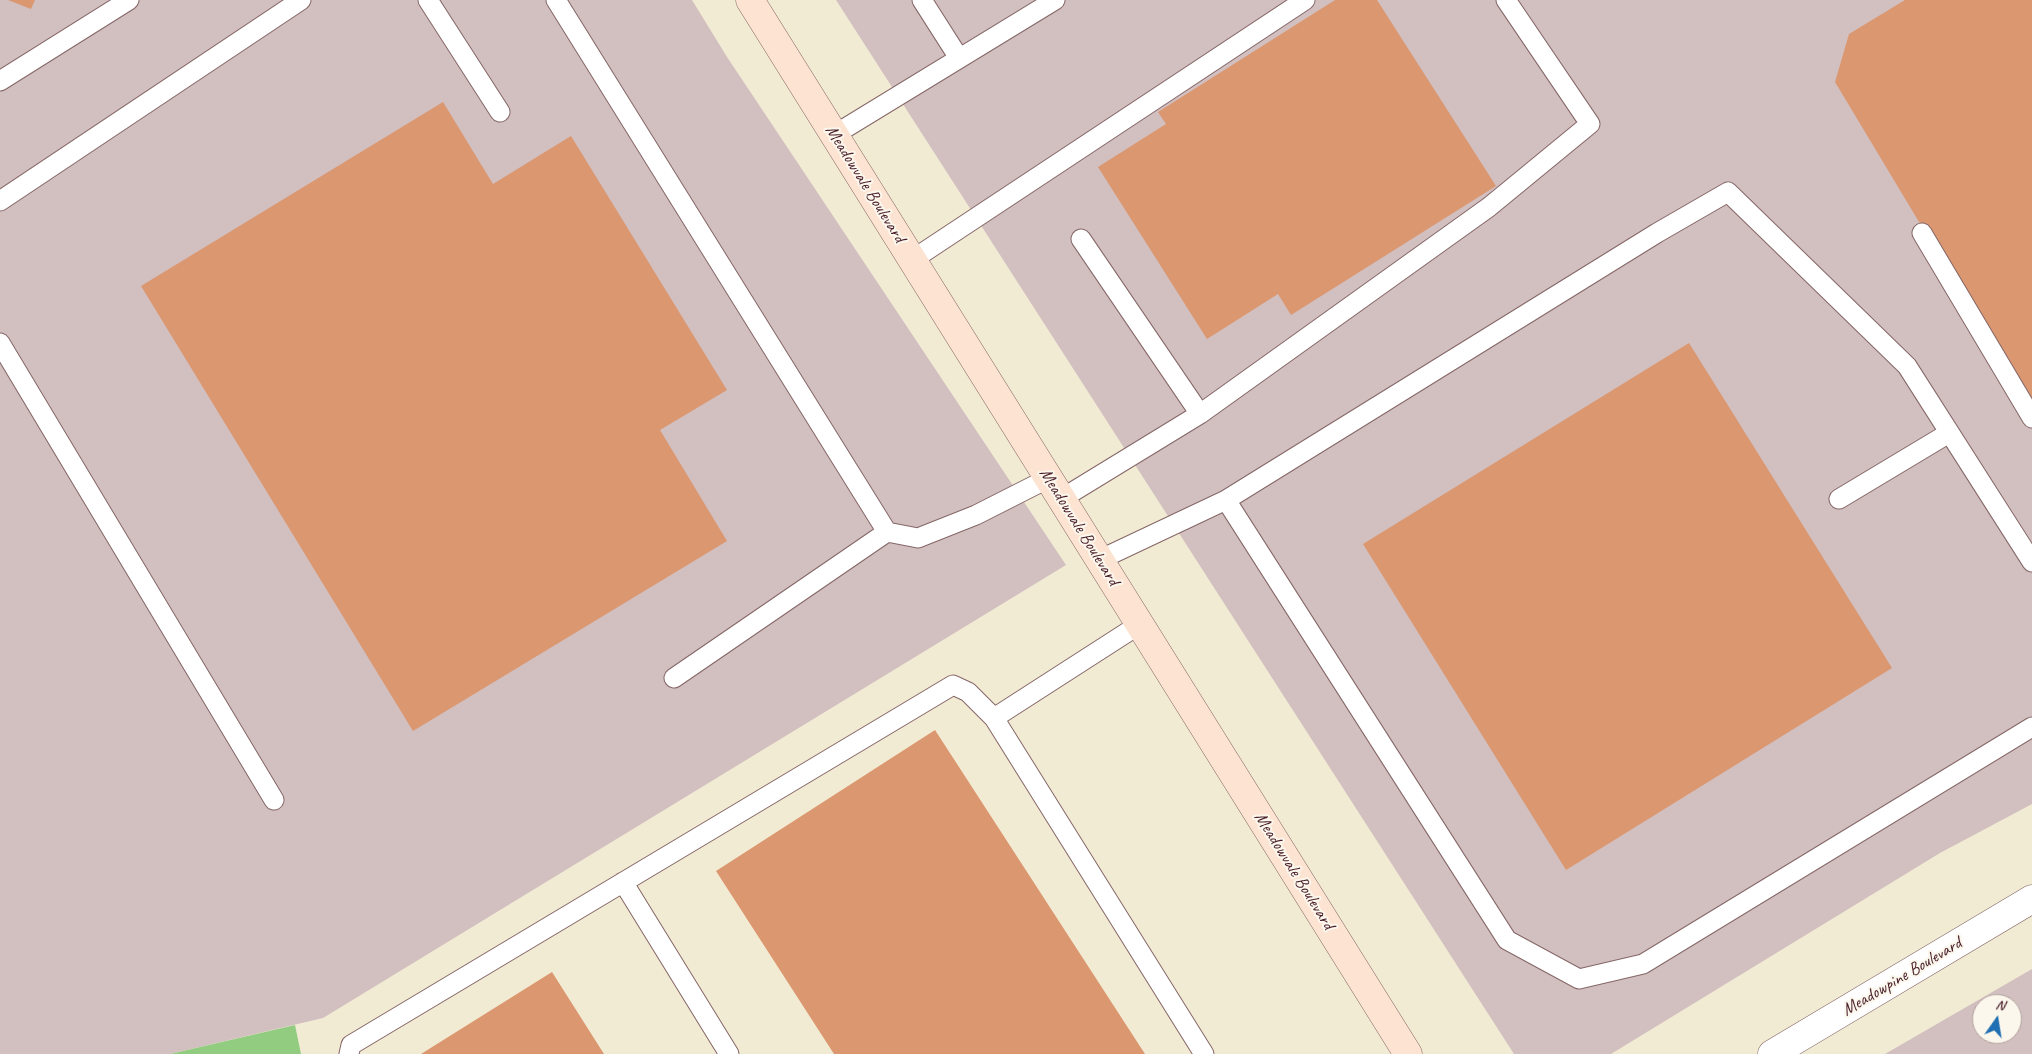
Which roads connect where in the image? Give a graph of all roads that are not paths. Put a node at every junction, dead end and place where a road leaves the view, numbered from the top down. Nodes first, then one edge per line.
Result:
1 (129, 0) edge
2 (301, 0) edge
3 (428, 0) edge
4 (556, 0) edge
5 (750, 0) edge
6 (922, 0) edge
7 (1055, 0) edge
8 (1305, 0) edge
9 (1506, 0) edge
10 (959, 58) junction
11 (0, 81) edge
12 (500, 112) dead end
13 (834, 135) junction
14 (0, 200) edge
15 (1922, 233) dead end
16 (1081, 239) dead end
17 (912, 260) junction
18 (0, 343) edge
19 (1200, 414) junction
20 (2032, 418) edge
21 (1949, 433) junction
22 (1055, 488) junction
23 (1839, 499) dead end
24 (1226, 500) junction
25 (887, 532) junction
26 (1098, 560) junction
27 (2032, 562) edge
28 (1140, 624) junction
29 (674, 678) dead end
30 (994, 718) junction
31 (2032, 727) edge
32 (274, 800) dead end
33 (623, 882) junction
34 (2032, 899) edge
35 (349, 1054) edge
36 (728, 1054) edge
37 (1204, 1054) edge
38 (1408, 1054) edge
39 (1772, 1054) edge

1 - 11 lane
2 - 14 lane
3 - 12 lane
4 - 25 lane
5 - 13 main road, Meadowvale Boulevard
6 - 10 lane
7 - 10 lane
8 - 17 lane
9 - 19 lane
10 - 13 lane
13 - 17 main road, Meadowvale Boulevard
15 - 20 lane
16 - 19 lane
17 - 22 main road, Meadowvale Boulevard
18 - 32 lane
19 - 22 lane
21 - 23 lane
21 - 24 lane
21 - 27 lane
22 - 25 lane
22 - 26 main road, Meadowvale Boulevard
24 - 26 lane
24 - 31 lane
25 - 29 lane
26 - 28 main road, Meadowvale Boulevard
28 - 30 lane
28 - 38 main road, Meadowvale Boulevard
30 - 33 lane
30 - 37 lane
33 - 35 lane
33 - 36 lane
34 - 39 street, Meadowpine Boulevard

